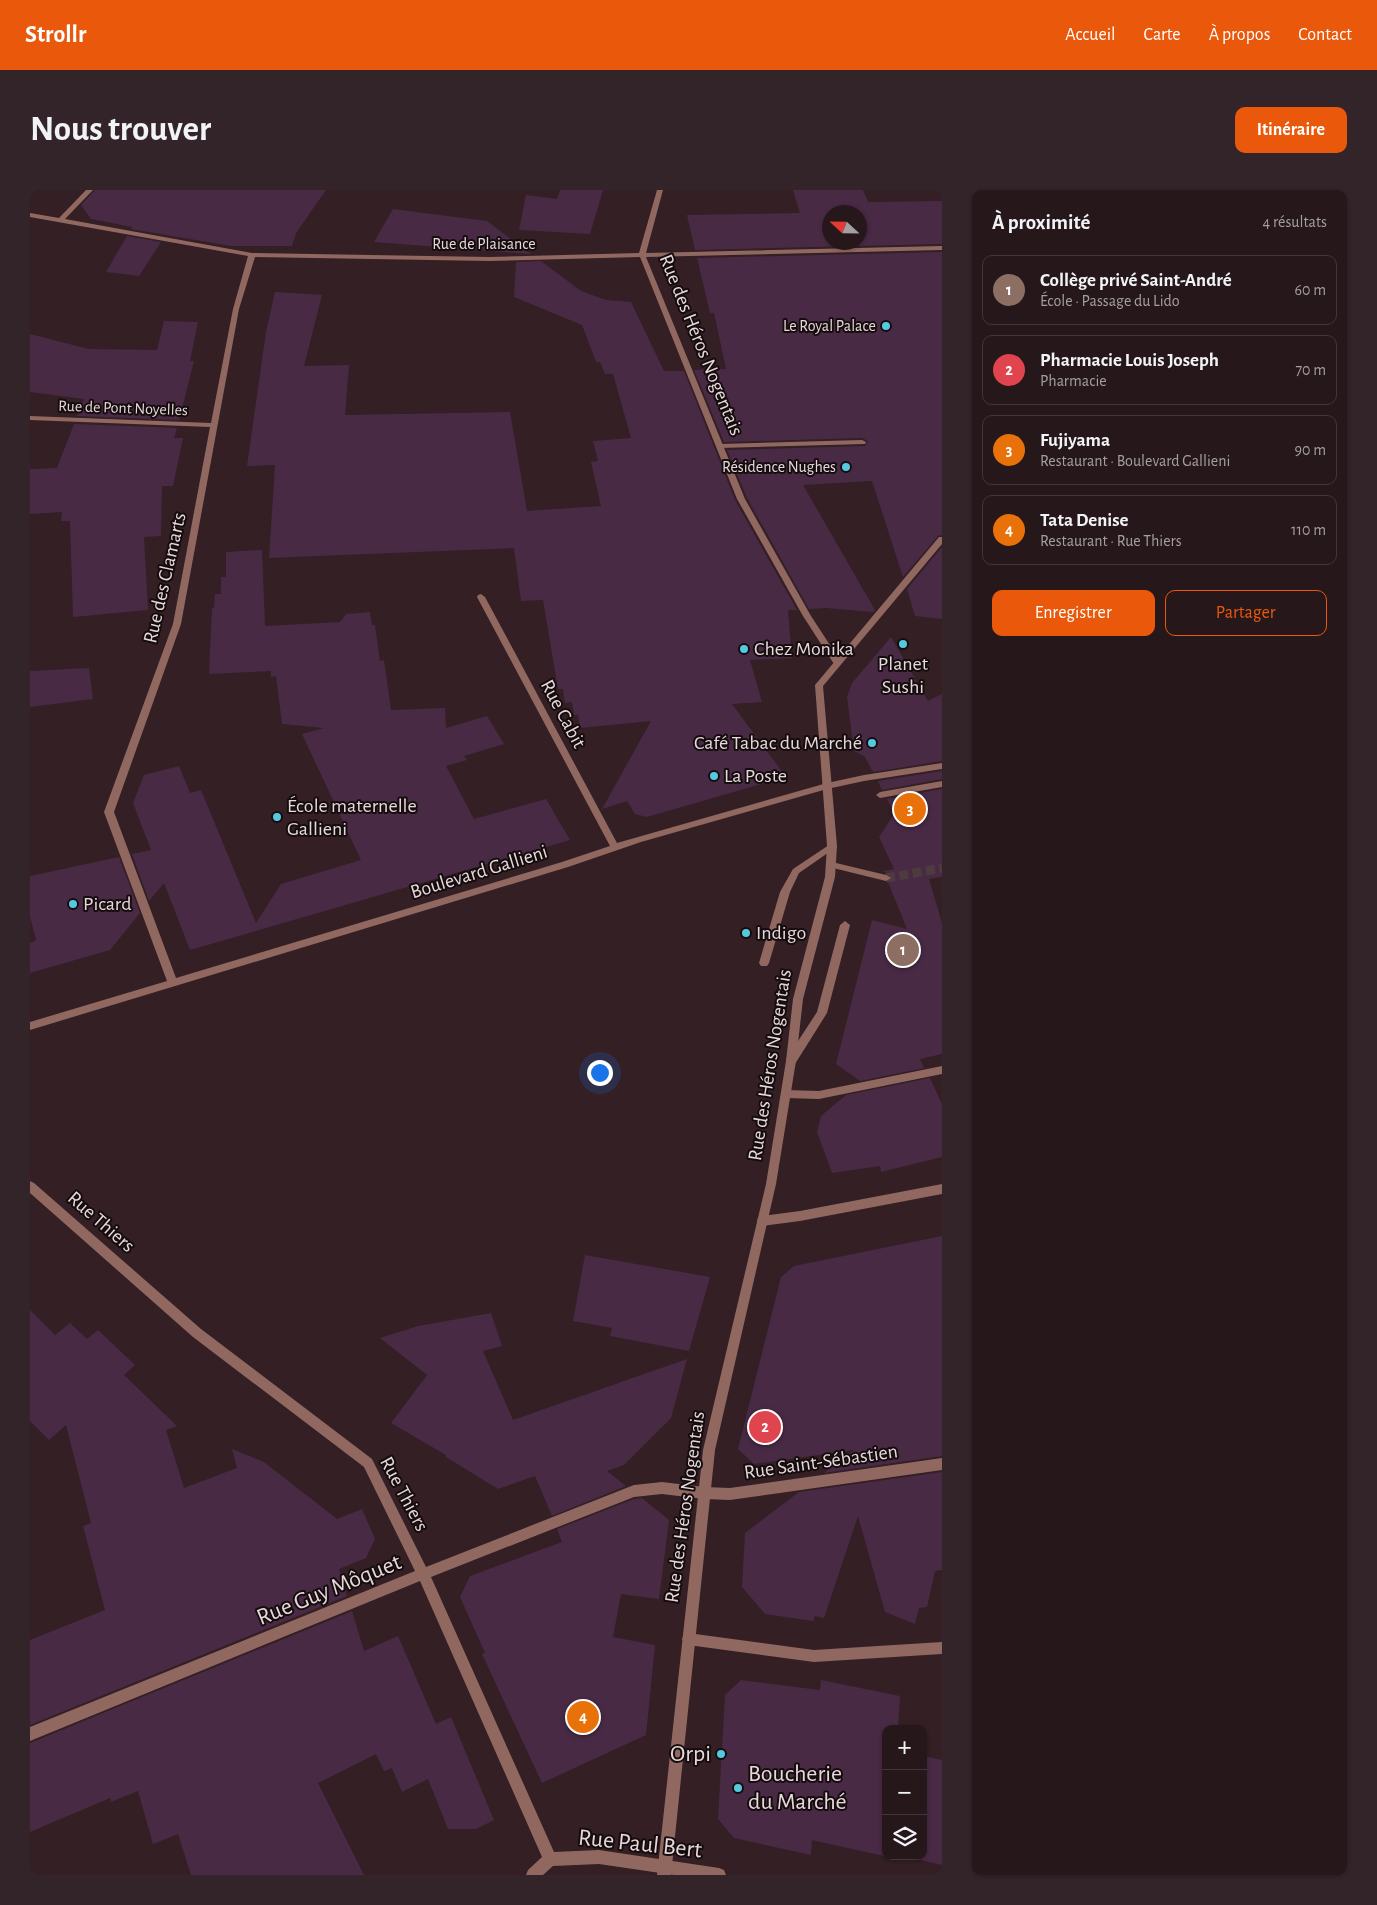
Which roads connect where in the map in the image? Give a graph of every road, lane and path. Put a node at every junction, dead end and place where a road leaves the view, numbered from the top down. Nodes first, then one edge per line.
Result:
1 (90, 190) edge
2 (660, 190) edge
3 (30, 215) edge
4 (60, 221) junction
5 (942, 248) edge
6 (642, 255) junction
7 (252, 256) junction
8 (30, 418) edge
9 (214, 425) junction
10 (862, 442) dead end
11 (720, 446) junction
12 (942, 539) edge
13 (480, 597) dead end
14 (837, 662) junction
15 (942, 766) edge
16 (942, 784) edge
17 (827, 786) junction
18 (880, 794) dead end
19 (832, 846) junction
20 (615, 847) junction
21 (832, 865) junction
22 (886, 878) tunnel mouth
23 (845, 925) dead end
24 (764, 963) dead end
25 (173, 983) junction
26 (30, 1026) edge
27 (791, 1061) junction
28 (942, 1070) edge
29 (786, 1094) junction
30 (30, 1186) edge
31 (942, 1188) edge
32 (762, 1221) junction
33 (942, 1464) edge
34 (704, 1493) junction
35 (423, 1574) junction
36 (688, 1640) junction
37 (942, 1648) edge
38 (30, 1734) edge
39 (550, 1859) junction
40 (664, 1871) edge
41 (533, 1875) edge
42 (720, 1875) edge

1 - 4 street
2 - 6 street, Rue des Héros Nogentais
3 - 4 street, Rue de Plaisance
4 - 7 street, Rue de Plaisance
5 - 6 street, Rue de Plaisance
6 - 7 street, Rue de Plaisance
6 - 11 street, Rue des Héros Nogentais
7 - 9 street, Rue des Clamarts
8 - 9 street, Rue de Pont Noyelles
9 - 25 street, Rue des Clamarts
10 - 11 street
11 - 14 street, Rue des Héros Nogentais
12 - 14 street
13 - 20 street, Rue Cabit
14 - 17 street, Rue des Héros Nogentais
15 - 17 street, Boulevard Gallieni
16 - 18 street
17 - 19 street, Rue des Héros Nogentais
17 - 20 street, Boulevard Gallieni
19 - 21 street, Rue des Héros Nogentais
19 - 24 street
20 - 25 street, Boulevard Gallieni
21 - 22 street
21 - 27 street, Rue des Héros Nogentais
23 - 27 street
25 - 26 street, Boulevard Gallieni
27 - 29 street, Rue des Héros Nogentais
28 - 29 street
29 - 32 street, Rue des Héros Nogentais
30 - 35 street, Rue Thiers
31 - 32 street
32 - 34 street, Rue des Héros Nogentais
33 - 34 street, Rue Saint-Sébastien
34 - 35 street, Rue Guy Môquet
34 - 36 street, Rue des Héros Nogentais
35 - 38 street, Rue Guy Môquet
35 - 39 street, Rue Thiers
36 - 37 street
36 - 40 street, Rue des Héros Nogentais
39 - 40 street, Rue Paul Bert
39 - 41 street, Rue Paul Bert
40 - 42 street, Rue Paul Bert

